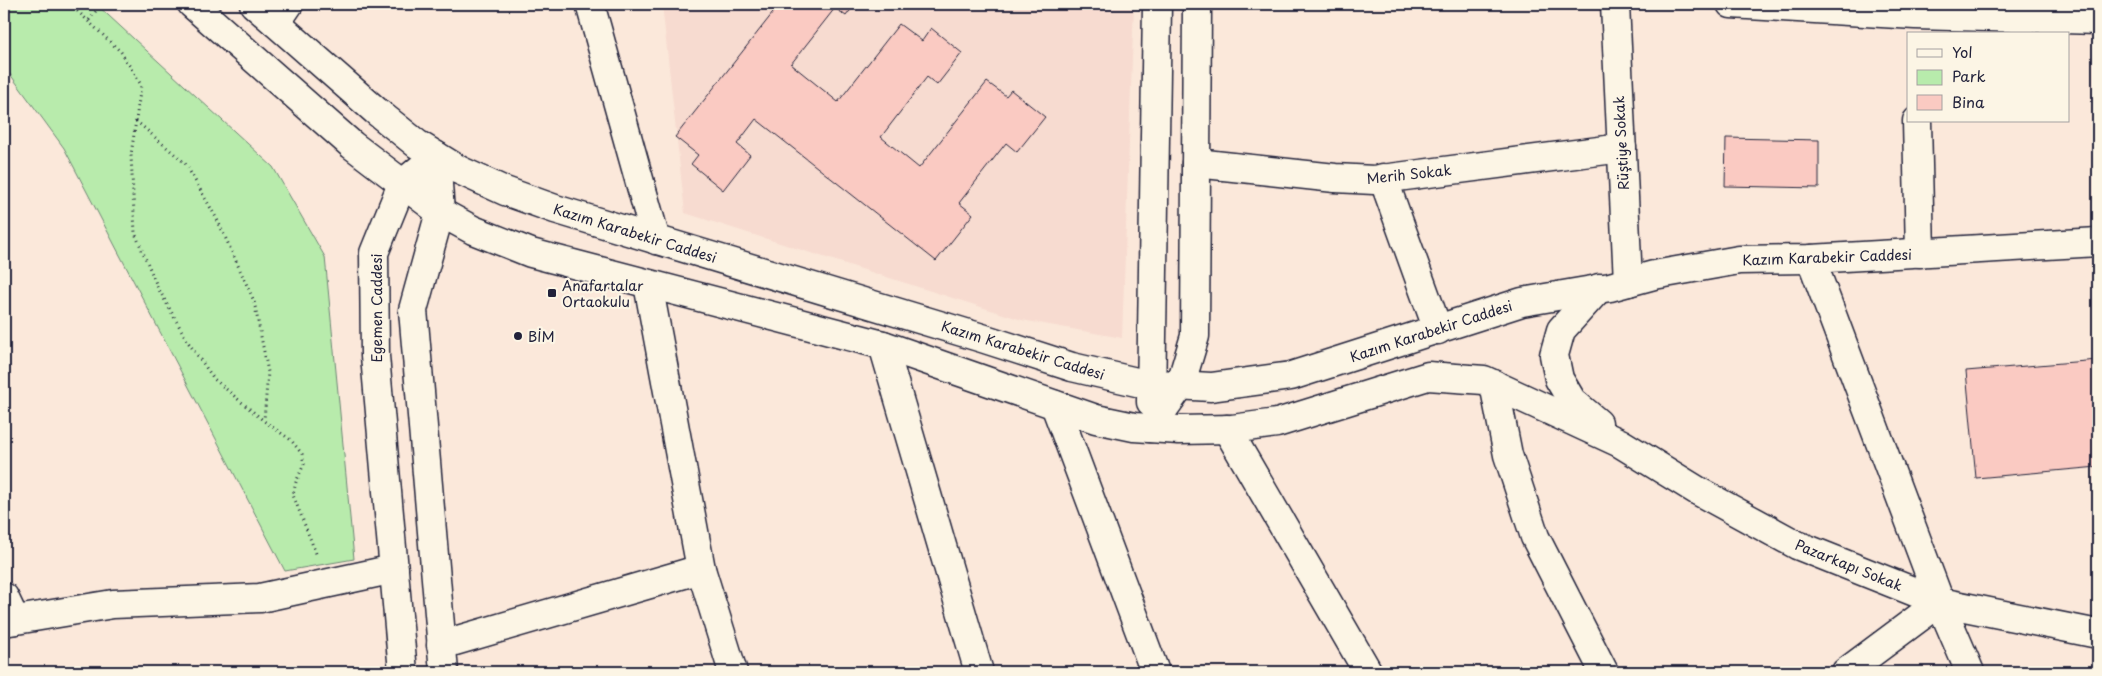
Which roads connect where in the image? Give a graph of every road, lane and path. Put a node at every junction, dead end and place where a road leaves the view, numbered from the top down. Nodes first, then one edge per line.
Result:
1 (70, 4) edge
2 (101, 4) edge
3 (192, 4) edge
4 (254, 4) edge
5 (1157, 4) edge
6 (1197, 4) edge
7 (1614, 4) edge
8 (1730, 4) edge
9 (588, 5) edge
10 (283, 14) edge
11 (1915, 17) edge
12 (89, 20) junction
13 (2098, 20) edge
14 (136, 121) junction
15 (1917, 122) edge
16 (1622, 148) junction
17 (436, 156) junction
18 (1196, 163) junction
19 (1383, 178) junction
20 (402, 184) junction
21 (440, 212) junction
22 (656, 240) junction
23 (2098, 242) edge
24 (1920, 253) junction
25 (1812, 259) junction
26 (1628, 282) junction
27 (648, 284) junction
28 (1599, 288) junction
29 (1438, 330) junction
30 (883, 345) junction
31 (1151, 384) junction
32 (1494, 384) junction
33 (1180, 386) junction
34 (1055, 405) junction
35 (264, 421) junction
36 (1150, 428) junction
37 (1228, 428) junction
38 (1620, 443) junction
39 (394, 569) junction
40 (701, 569) junction
41 (329, 583) junction
42 (1940, 602) junction
43 (8, 613) edge
44 (2098, 634) edge
45 (442, 644) junction
46 (403, 672) edge
47 (444, 672) edge
48 (733, 672) edge
49 (979, 672) edge
50 (1155, 672) edge
51 (1368, 672) edge
52 (1604, 672) edge
53 (1846, 672) edge
54 (1970, 672) edge

1 - 12 path
2 - 12 path
3 - 20 street
4 - 10 street, Kazım Karabekir Caddesi
5 - 31 street
6 - 18 street
7 - 16 street, Rüştiye Sokak
8 - 11 street
9 - 22 street
10 - 17 street, Kazım Karabekir Caddesi
11 - 13 street
12 - 14 path
14 - 35 path
14 - 35 path
15 - 24 street
16 - 19 street, Merih Sokak
16 - 26 street, Rüştiye Sokak
17 - 20 street, Egemen Caddesi
17 - 21 street
17 - 22 street, Kazım Karabekir Caddesi
18 - 19 street, Merih Sokak
18 - 33 street
19 - 29 street
20 - 21 street
20 - 39 street, Egemen Caddesi
21 - 27 street
21 - 45 street
22 - 31 street, Kazım Karabekir Caddesi
23 - 24 street, Kazım Karabekir Caddesi
24 - 25 street, Kazım Karabekir Caddesi
25 - 26 street, Kazım Karabekir Caddesi
25 - 42 street
26 - 28 street, Kazım Karabekir Caddesi
27 - 30 street
27 - 40 street
28 - 29 street, Kazım Karabekir Caddesi
28 - 38 street
29 - 33 street, Kazım Karabekir Caddesi
30 - 34 street
30 - 49 street
31 - 33 street, Kazım Karabekir Caddesi
31 - 36 street
32 - 37 street
32 - 38 street
32 - 52 street
33 - 36 street
34 - 36 street
34 - 50 street
35 - 41 path
36 - 37 street
37 - 51 street
38 - 42 street, Pazarkapı Sokak
39 - 41 street
39 - 46 street, Egemen Caddesi
40 - 45 street
40 - 48 street
41 - 43 street
42 - 44 street, Pazarkapı Sokak
42 - 53 street
42 - 54 street
45 - 47 street

